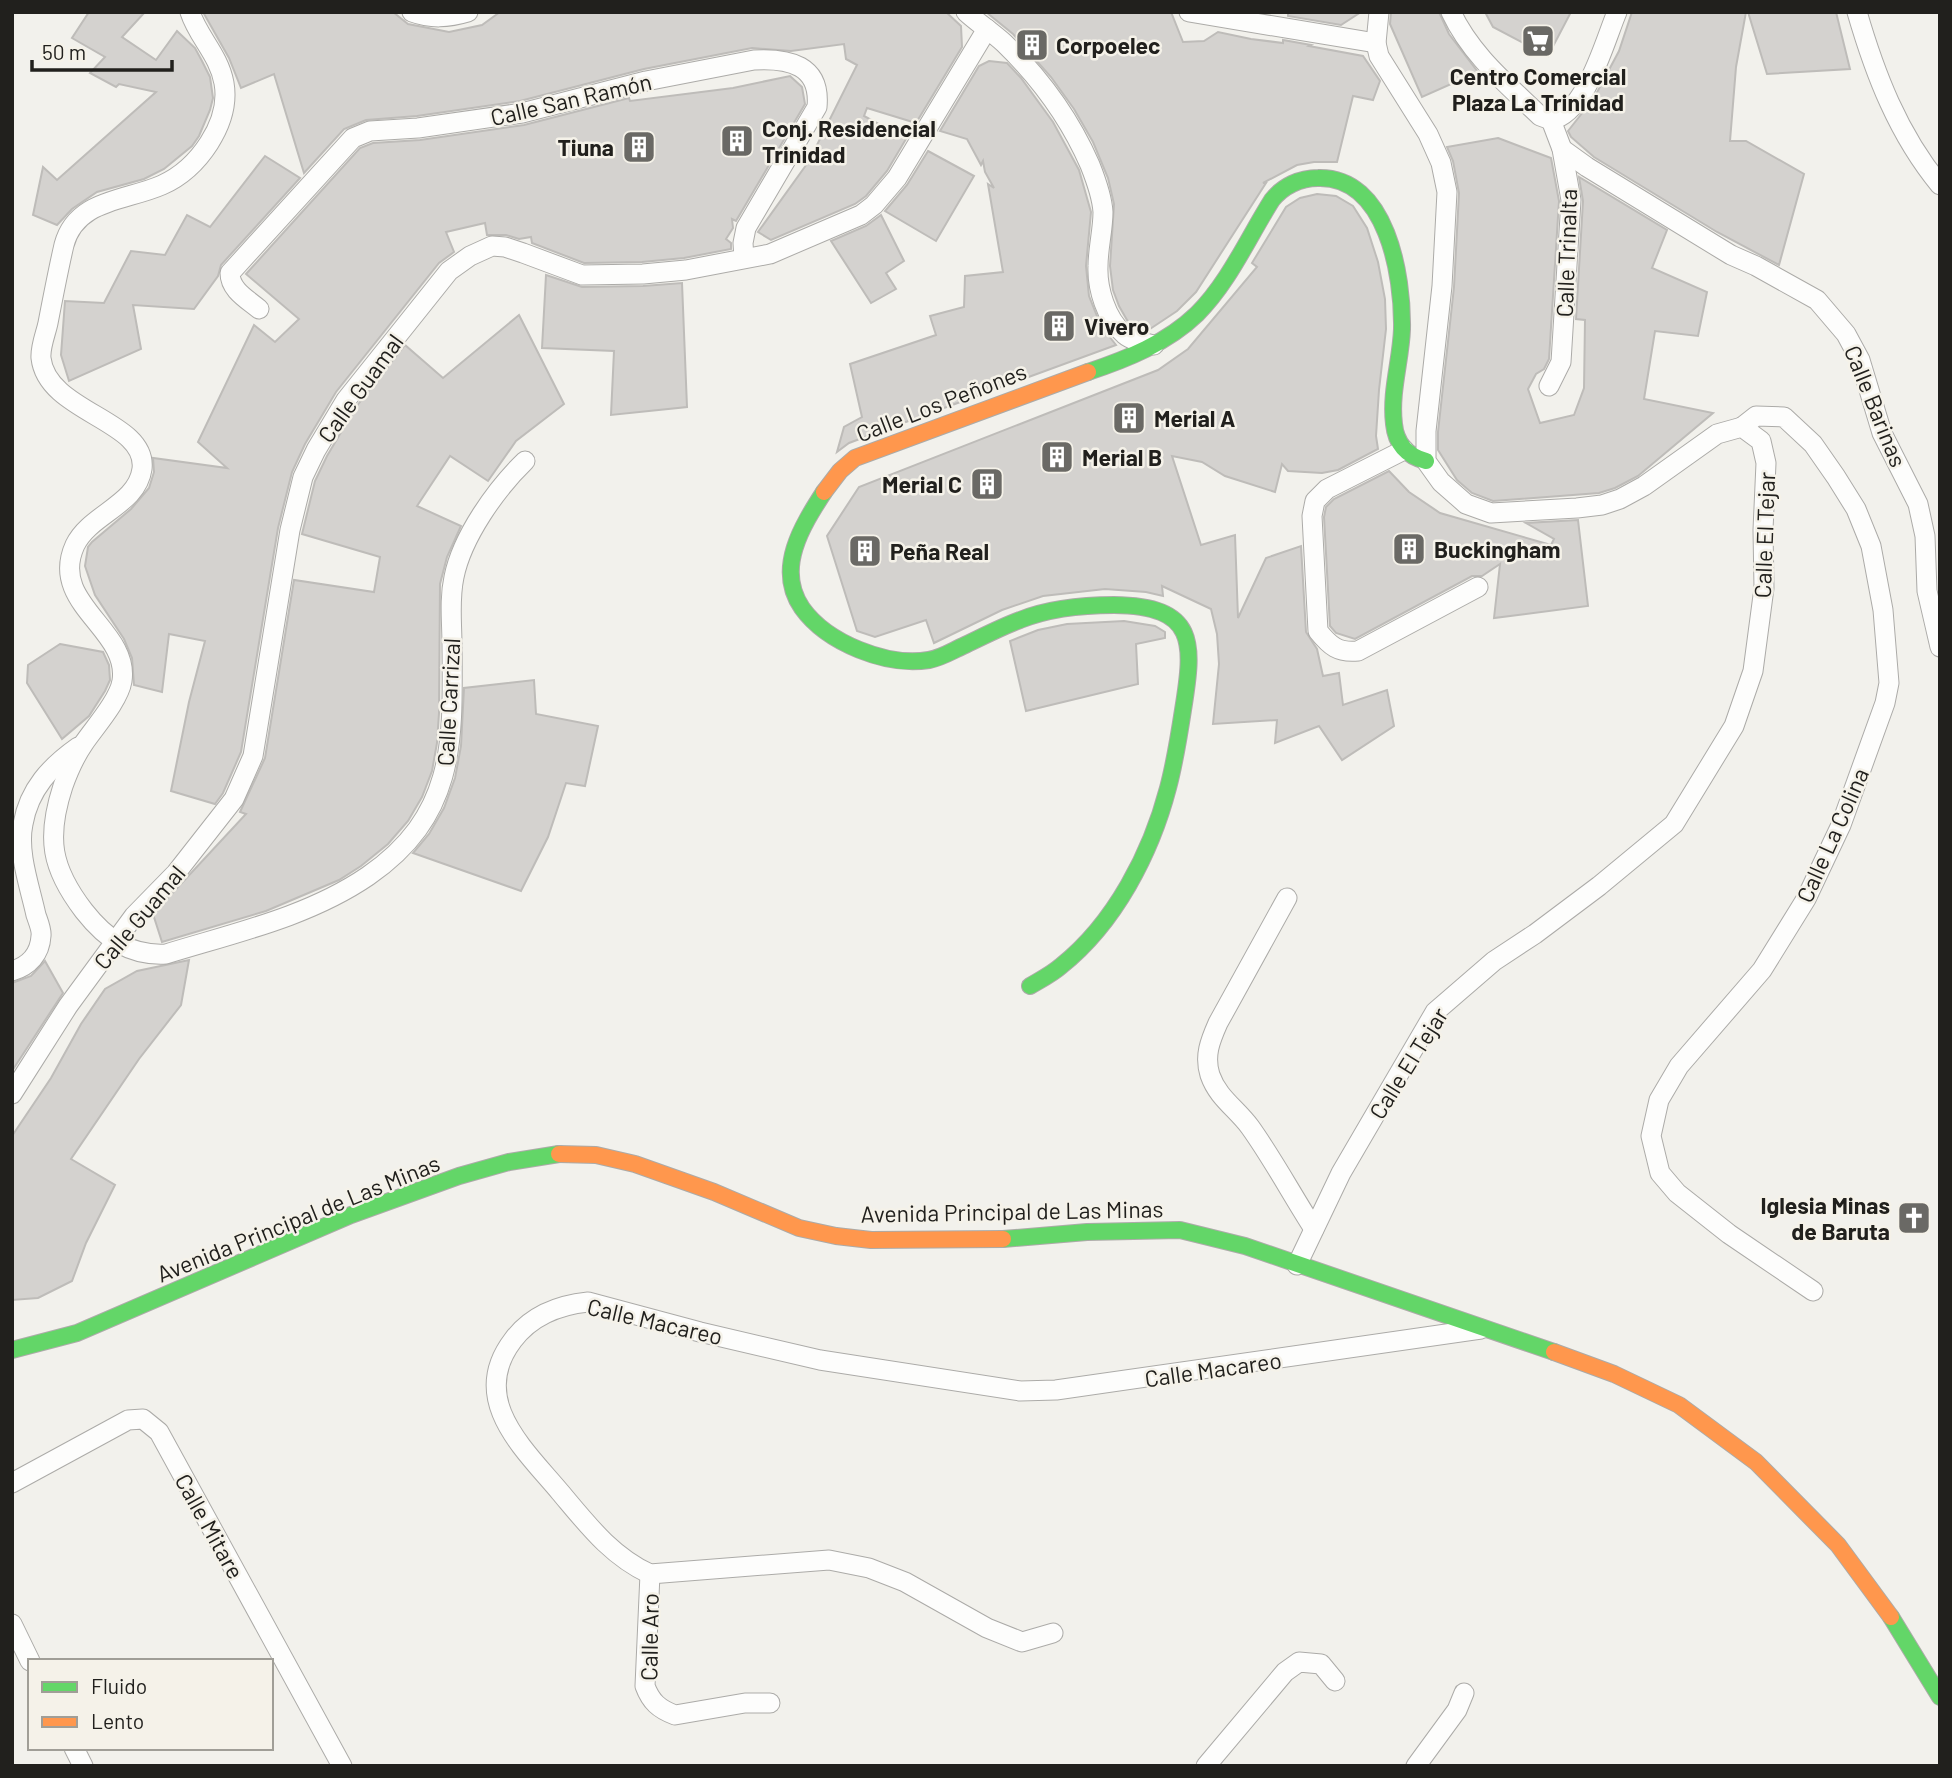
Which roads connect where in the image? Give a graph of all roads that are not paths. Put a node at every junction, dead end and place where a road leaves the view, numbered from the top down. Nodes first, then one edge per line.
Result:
1 (190, 12) edge
2 (412, 12) edge
3 (468, 12) edge
4 (966, 12) edge
5 (1189, 12) edge
6 (1379, 12) edge
7 (1451, 12) edge
8 (1617, 12) edge
9 (1857, 12) edge
10 (987, 29) junction
11 (1376, 43) junction
12 (1550, 120) junction
13 (1562, 149) junction
14 (1940, 185) edge
15 (744, 258) junction
16 (259, 309) dead end
17 (1154, 345) junction
18 (1549, 386) dead end
19 (1742, 427) junction
20 (1404, 450) junction
21 (525, 461) dead end
22 (1426, 461) junction
23 (1478, 587) dead end
24 (1940, 647) edge
25 (83, 744) junction
26 (1287, 898) dead end
27 (116, 941) junction
28 (12, 971) edge
29 (1031, 986) dead end
30 (12, 1094) edge
31 (1314, 1229) junction
32 (1297, 1265) junction
33 (1814, 1291) dead end
34 (1482, 1329) junction
35 (12, 1350) edge
36 (12, 1483) edge
37 (650, 1574) junction
38 (12, 1624) edge
39 (1053, 1633) dead end
40 (29, 1659) edge
41 (1335, 1681) dead end
42 (1464, 1693) dead end
43 (1940, 1697) edge
44 (770, 1703) dead end
45 (75, 1750) edge
46 (83, 1766) edge
47 (342, 1766) edge
48 (1206, 1766) edge
49 (1416, 1766) edge

1 - 25 street
2 - 3 street
4 - 10 street
5 - 11 street
6 - 11 street
7 - 12 street
8 - 12 street
9 - 14 street
10 - 15 street, Calle Guamal
10 - 17 street
11 - 22 street
12 - 13 street, Calle Trinalta
13 - 18 street, Calle Trinalta
13 - 24 street, Calle Barinas
15 - 16 street, Calle San Ramón
15 - 27 street, Calle Guamal
17 - 20 street, Calle Los Peñones
17 - 29 street, Calle Los Peñones
19 - 22 street
19 - 31 street, Calle El Tejar
19 - 33 street, Calle La Colina
20 - 22 street
20 - 23 street
21 - 27 street, Calle Carrizal
25 - 27 street, Calle Carrizal
25 - 28 street
26 - 31 street
27 - 30 street, Calle Guamal
31 - 32 street, Calle El Tejar
32 - 34 street, Avenida Principal de Las Minas
32 - 35 street, Avenida Principal de Las Minas
34 - 37 street, Calle Macareo
34 - 43 street, Avenida Principal de Las Minas
36 - 47 street, Calle Mitare
37 - 39 street
37 - 44 street, Calle Aro
38 - 40 street
41 - 48 street
42 - 49 street
45 - 46 street

